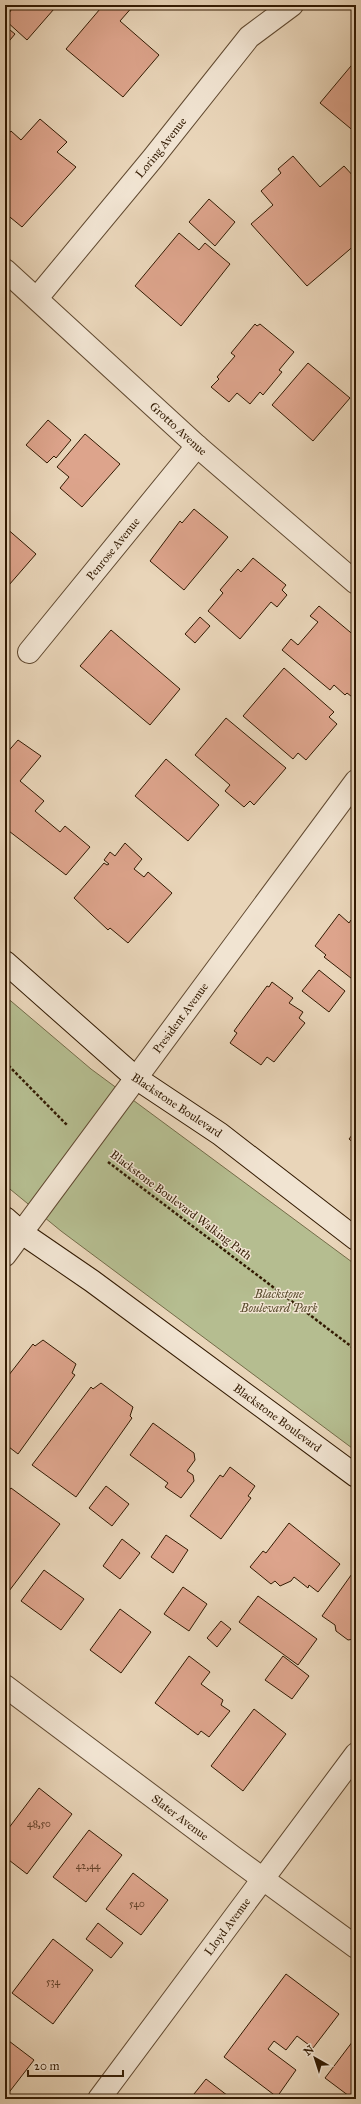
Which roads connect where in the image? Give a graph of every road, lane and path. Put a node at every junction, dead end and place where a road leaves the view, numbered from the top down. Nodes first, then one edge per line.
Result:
1 (292, 5) edge
2 (5, 270) edge
3 (37, 298) junction
4 (197, 446) junction
5 (356, 583) edge
6 (29, 652) dead end
7 (356, 781) edge
8 (5, 962) edge
9 (5, 1062) edge
10 (136, 1078) junction
11 (86, 1145) junction
12 (5, 1218) edge
13 (22, 1233) junction
14 (356, 1239) edge
15 (5, 1255) edge
16 (356, 1350) edge
17 (356, 1476) edge
18 (5, 1686) edge
19 (356, 1754) edge
20 (263, 1879) junction
21 (356, 1946) edge
22 (100, 2099) edge

1 - 3 street, Loring Avenue
2 - 3 street, Grotto Avenue
3 - 4 street, Grotto Avenue
4 - 5 street, Grotto Avenue
4 - 6 street, Penrose Avenue
7 - 10 street, President Avenue
8 - 10 street, Blackstone Boulevard
9 - 11 path, Blackstone Boulevard Walking Path
10 - 11 street, President Avenue
10 - 14 street, Blackstone Boulevard
11 - 13 street, President Avenue
11 - 16 path, Blackstone Boulevard Walking Path
12 - 13 street, Blackstone Boulevard
13 - 15 street, President Avenue
13 - 17 street, Blackstone Boulevard
18 - 20 street, Slater Avenue
19 - 20 street, Lloyd Avenue
20 - 21 street, Slater Avenue
20 - 22 street, Lloyd Avenue

